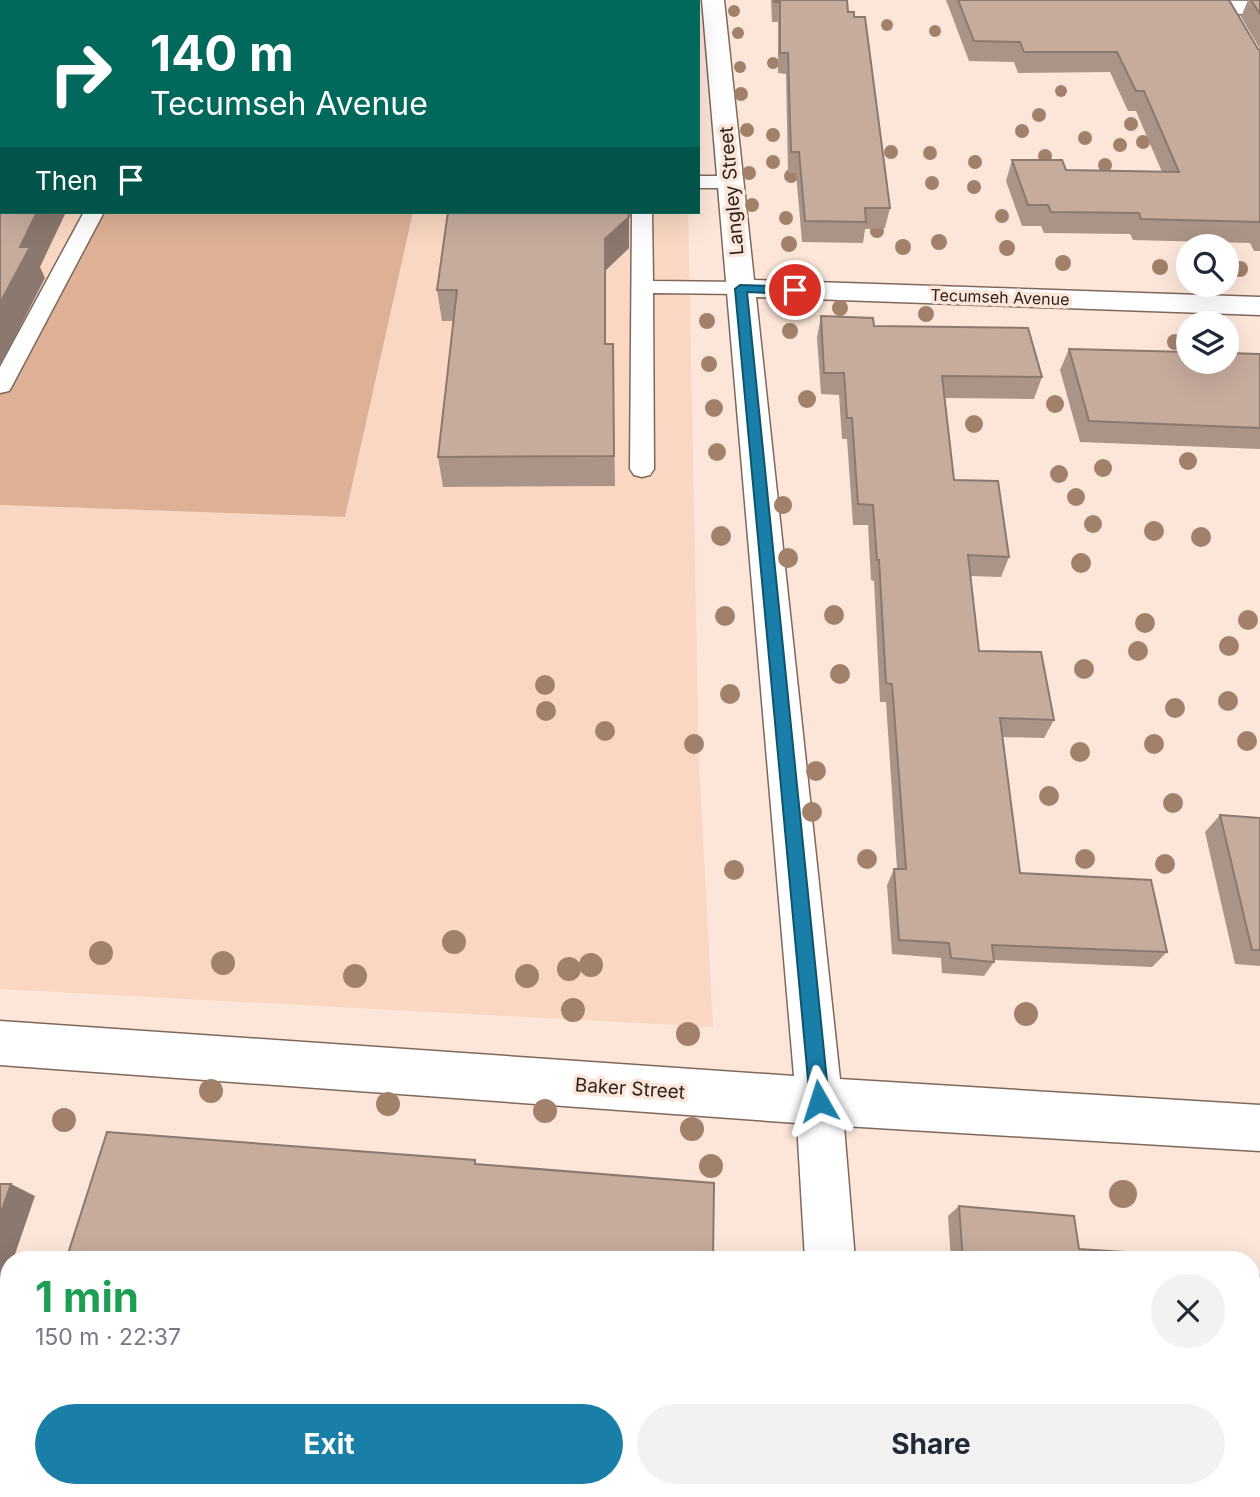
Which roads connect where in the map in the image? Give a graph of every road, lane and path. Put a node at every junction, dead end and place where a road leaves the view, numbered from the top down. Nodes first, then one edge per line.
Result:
1 (713, 0) edge
2 (1157, 3) edge
3 (1260, 8) edge
4 (710, 96) edge
5 (714, 182) edge
6 (93, 214) edge
7 (642, 214) edge
8 (643, 287) junction
9 (740, 289) junction
10 (1260, 306) edge
11 (1, 386) edge
12 (642, 469) dead end
13 (0, 1043) edge
14 (819, 1101) junction
15 (1260, 1128) edge
16 (829, 1251) edge

1 - 4 street, Langley Street
2 - 3 street
4 - 5 street, Langley Street
5 - 9 street, Langley Street
6 - 11 lane
7 - 8 lane
8 - 9 lane
8 - 12 lane
9 - 10 street, Tecumseh Avenue
9 - 14 street, Langley Street
13 - 14 street, Baker Street
14 - 15 street, Baker Street
14 - 16 street, Langley Street

